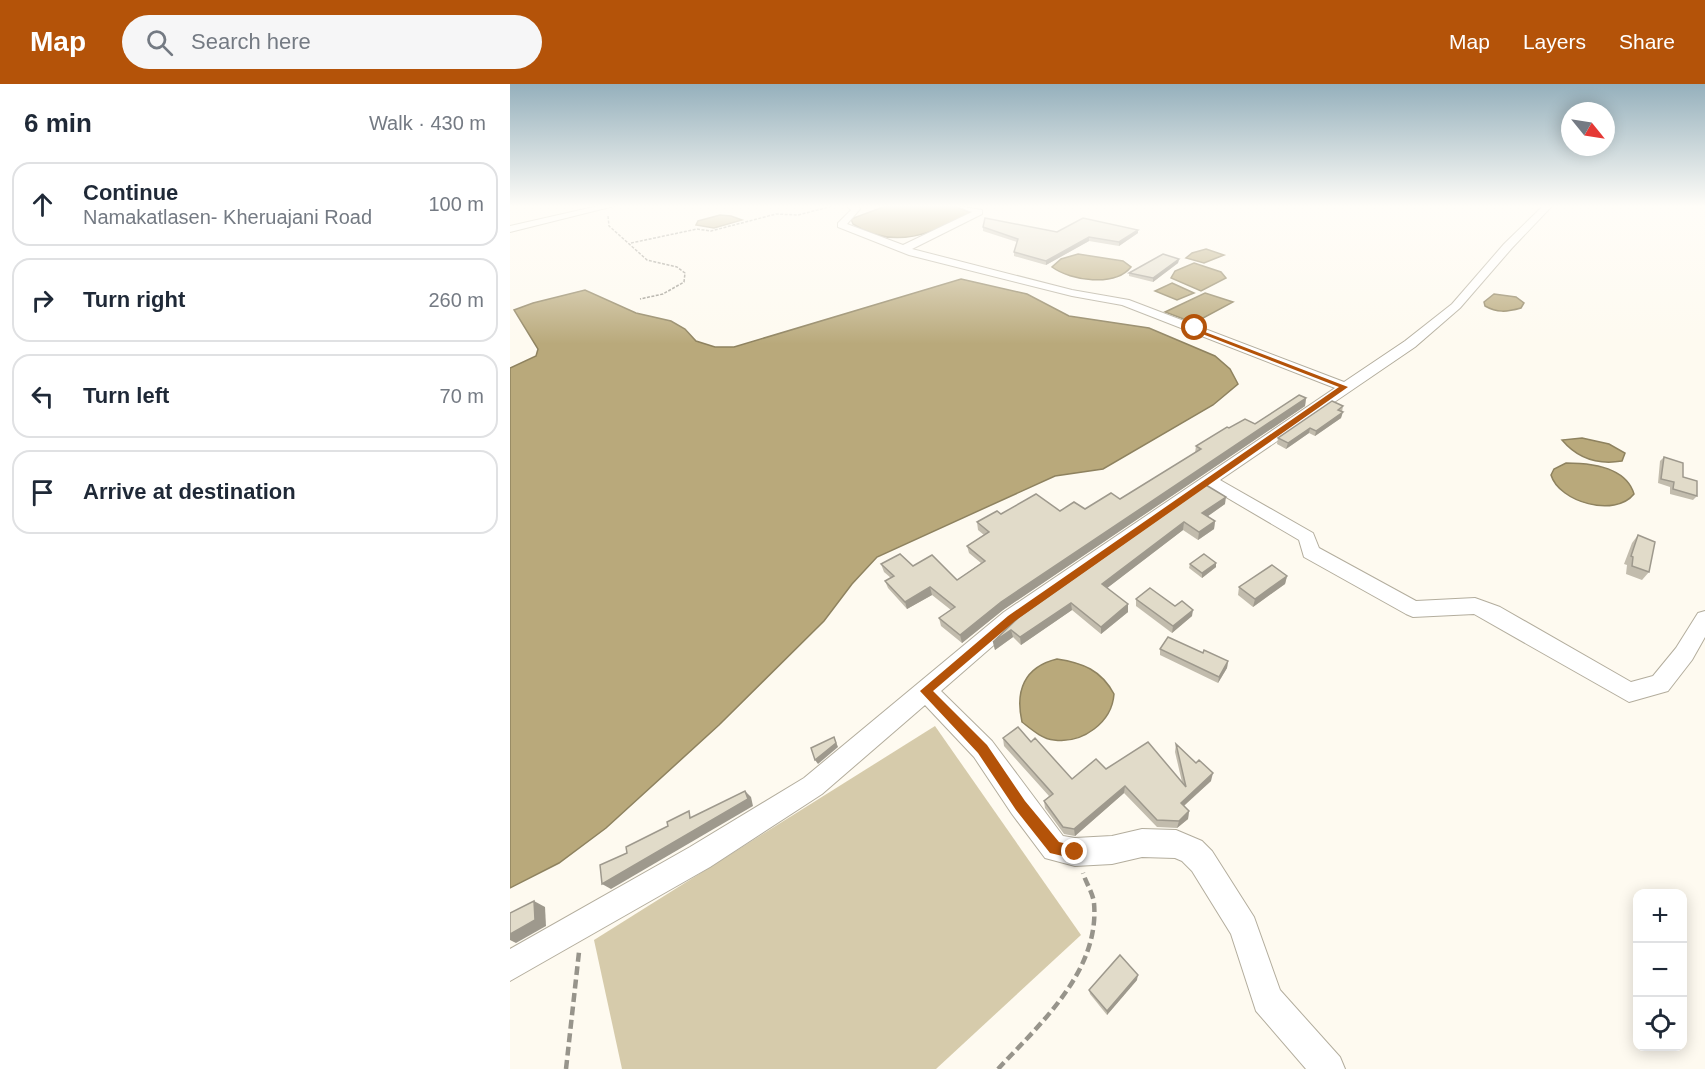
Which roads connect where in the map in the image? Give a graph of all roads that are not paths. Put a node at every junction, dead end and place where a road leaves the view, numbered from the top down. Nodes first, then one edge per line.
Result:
1 (914, 252) edge
2 (1503, 252) edge
3 (1344, 387) junction
4 (1208, 480) junction
5 (1705, 619) edge
6 (926, 691) junction
7 (510, 966) edge
8 (1328, 1069) edge

1 - 3 street
2 - 3 street
3 - 4 street
4 - 5 street
4 - 6 street
6 - 7 street
6 - 8 street

